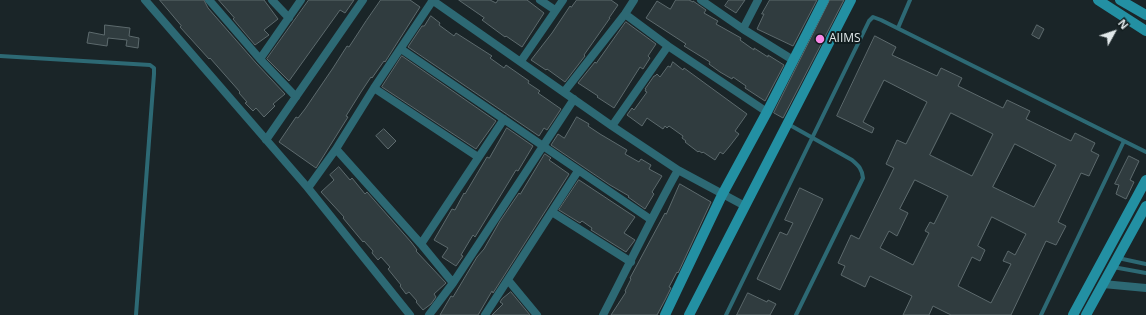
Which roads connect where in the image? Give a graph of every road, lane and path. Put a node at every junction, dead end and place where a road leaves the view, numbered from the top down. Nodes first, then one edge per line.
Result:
1 (145, 0) edge
2 (209, 0) edge
3 (272, 0) edge
4 (301, 0) edge
5 (363, 0) edge
6 (432, 0) edge
7 (540, 0) edge
8 (563, 0) edge
9 (634, 0) edge
10 (701, 0) edge
11 (758, 0) edge
12 (824, 0) edge
13 (851, 0) edge
14 (910, 0) edge
15 (1098, 0) edge
16 (1120, 0) edge
17 (555, 10) junction
18 (625, 14) junction
19 (1146, 16) edge
20 (289, 18) junction
21 (898, 28) junction
22 (743, 29) junction
23 (1146, 31) edge
24 (668, 46) junction
25 (401, 49) junction
26 (0, 56) edge
27 (260, 59) junction
28 (793, 60) junction
29 (521, 62) junction
30 (374, 88) junction
31 (564, 92) junction
32 (296, 97) junction
33 (574, 99) junction
34 (767, 112) junction
35 (504, 119) junction
36 (788, 123) junction
37 (612, 126) junction
38 (812, 138) junction
39 (266, 140) junction
40 (1124, 141) junction
41 (542, 146) junction
42 (336, 149) junction
43 (1146, 152) edge
44 (478, 157) junction
45 (678, 170) junction
46 (578, 171) junction
47 (1146, 180) edge
48 (308, 188) junction
49 (722, 195) junction
50 (745, 206) junction
51 (1146, 206) edge
52 (552, 212) junction
53 (650, 219) junction
54 (421, 244) junction
55 (631, 262) junction
56 (1115, 262) junction
57 (1146, 264) edge
58 (1146, 274) edge
59 (508, 280) junction
60 (453, 283) junction
61 (1103, 284) junction
62 (1146, 288) edge
63 (136, 315) edge
64 (410, 315) edge
65 (429, 315) edge
66 (485, 315) edge
67 (538, 315) edge
68 (603, 315) edge
69 (665, 315) edge
70 (689, 315) edge
71 (726, 315) edge
72 (796, 315) edge
73 (1041, 315) edge
74 (1073, 315) edge
75 (1086, 315) edge

1 - 39 street
2 - 27 street
3 - 20 street
4 - 20 street
5 - 32 street
6 - 25 street
6 - 29 street
7 - 17 street
8 - 17 street
9 - 18 street
10 - 22 street
11 - 22 street
12 - 28 street
13 - 36 street
14 - 21 lane
15 - 23 street
16 - 19 street
17 - 29 street
18 - 24 street
18 - 31 street
20 - 27 street
21 - 38 lane
21 - 40 lane
22 - 28 street
24 - 34 street
24 - 37 street
25 - 30 street
25 - 35 street
26 - 63 lane
27 - 32 street
28 - 34 street
29 - 31 street
30 - 42 street
30 - 44 street
31 - 33 street
32 - 39 street
33 - 37 street
33 - 41 street
34 - 49 street
35 - 41 street
35 - 44 street
36 - 38 lane
36 - 50 street
37 - 45 street
38 - 71 lane
38 - 72 lane
39 - 48 street
40 - 43 lane
40 - 73 lane
41 - 46 street
41 - 60 street
42 - 48 street
42 - 54 street
44 - 54 street
45 - 49 street
45 - 53 street
46 - 52 street
46 - 53 street
47 - 74 street
48 - 64 street
49 - 50 street
49 - 69 street
50 - 70 street
51 - 56 street
52 - 55 street
52 - 59 street
53 - 55 street
54 - 60 street
55 - 68 street
56 - 57 lane
56 - 58 lane
56 - 61 street
59 - 66 street
59 - 67 street
60 - 65 street
61 - 62 street
61 - 75 street

